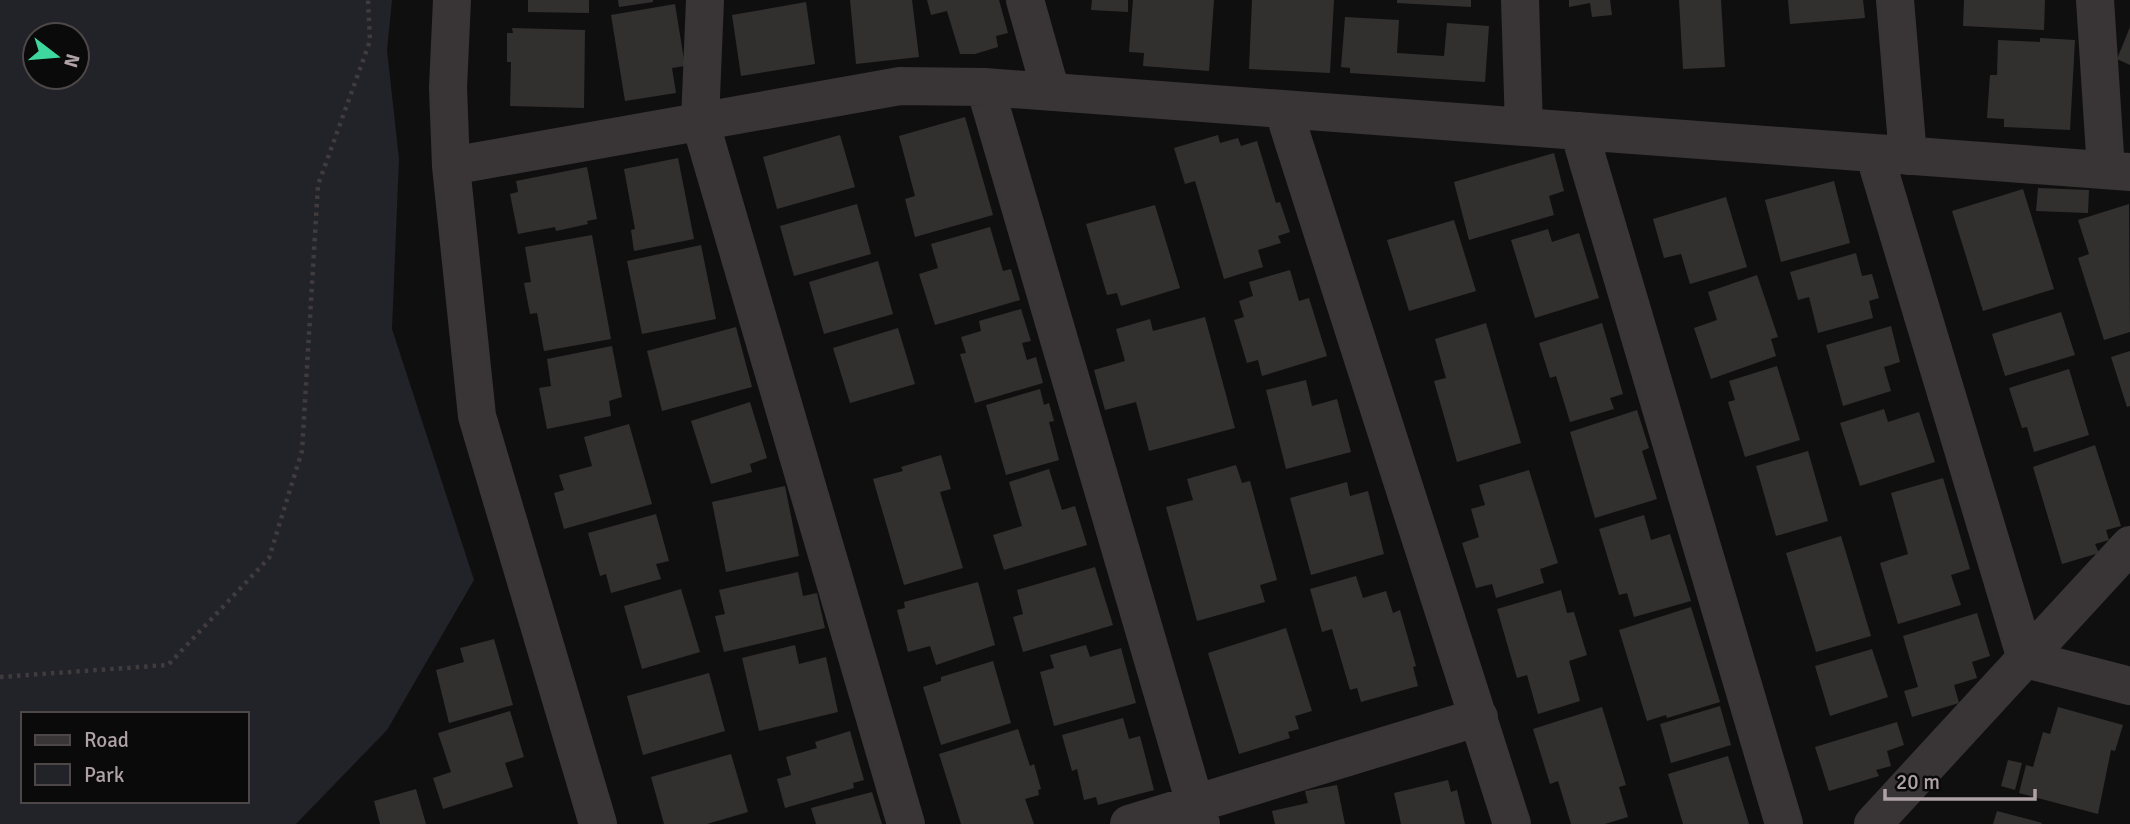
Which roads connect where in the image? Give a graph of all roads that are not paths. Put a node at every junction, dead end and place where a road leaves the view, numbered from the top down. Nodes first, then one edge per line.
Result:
1 (453, 0) edge
2 (705, 0) edge
3 (1025, 0) edge
4 (1520, 0) edge
5 (1895, 0) edge
6 (2095, 0) edge
7 (985, 87) junction
8 (1051, 92) junction
9 (1283, 109) junction
10 (700, 121) junction
11 (1524, 127) junction
12 (1579, 131) junction
13 (1891, 155) junction
14 (451, 166) junction
15 (2118, 171) edge
16 (2130, 545) edge
17 (2026, 659) junction
18 (2130, 686) edge
19 (1479, 717) junction
20 (1198, 814) edge
21 (598, 824) edge
22 (906, 824) edge
23 (1129, 824) edge
24 (1512, 824) edge
25 (1784, 824) edge
26 (1873, 824) edge

1 - 14 street
2 - 10 street
3 - 8 street
4 - 11 street
5 - 13 street
6 - 15 street
7 - 8 street
7 - 10 street
7 - 20 street
8 - 9 street
9 - 11 street
9 - 19 street
10 - 14 street
10 - 22 street
11 - 12 street
12 - 13 street
12 - 25 street
13 - 15 street
13 - 17 street
14 - 21 street
16 - 17 street
17 - 18 street
17 - 26 street
19 - 20 street
19 - 24 street
20 - 23 street

